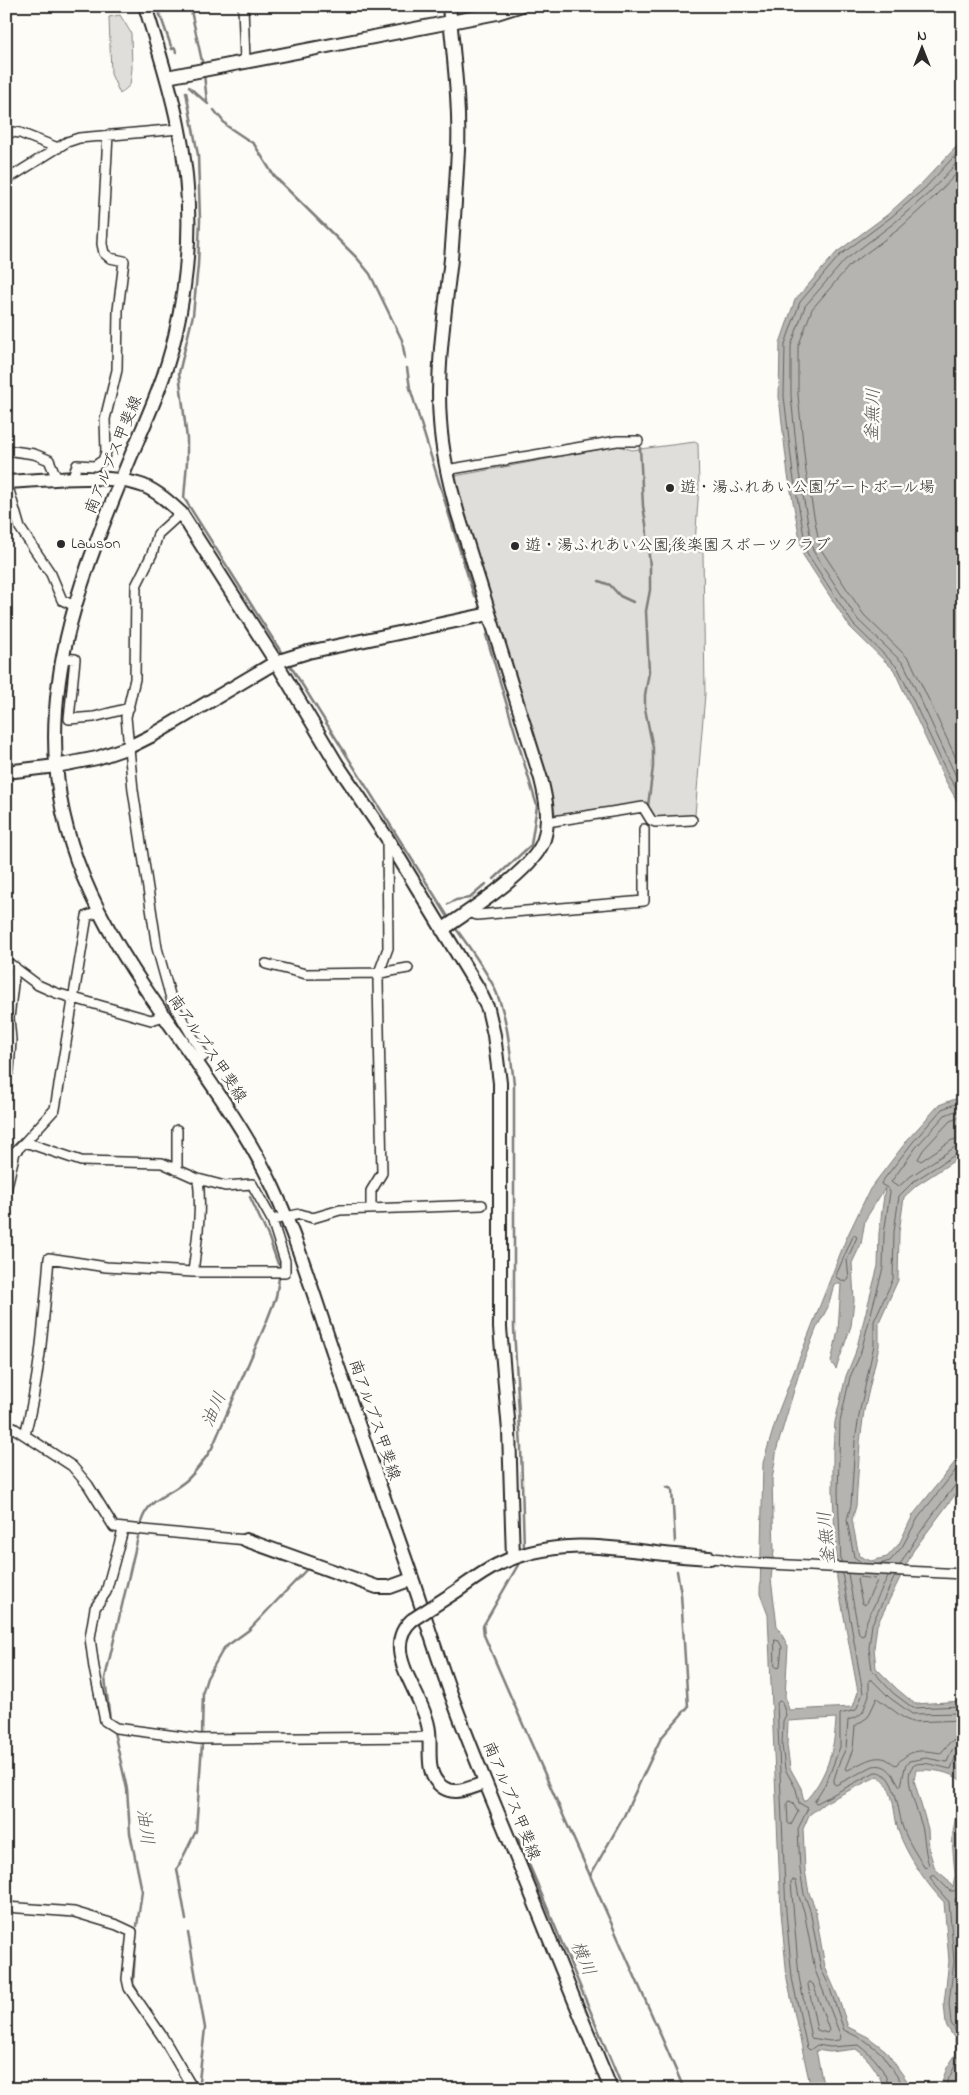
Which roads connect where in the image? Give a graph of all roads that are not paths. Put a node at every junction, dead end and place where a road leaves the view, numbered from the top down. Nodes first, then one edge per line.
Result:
1 (145, 6) edge
2 (243, 6) edge
3 (449, 6) edge
4 (520, 6) edge
5 (450, 22) junction
6 (246, 61) junction
7 (167, 77) junction
8 (179, 129) junction
9 (6, 131) edge
10 (108, 135) junction
11 (58, 148) junction
12 (6, 180) edge
13 (638, 441) dead end
14 (6, 450) edge
15 (446, 470) junction
16 (57, 479) junction
17 (72, 479) junction
18 (121, 480) junction
19 (7, 482) edge
20 (181, 514) junction
21 (74, 606) junction
22 (489, 614) junction
23 (62, 658) junction
24 (276, 662) junction
25 (128, 708) junction
26 (129, 747) junction
27 (56, 766) junction
28 (6, 772) edge
29 (692, 820) dead end
30 (547, 822) junction
31 (644, 829) dead end
32 (386, 838) junction
33 (99, 912) junction
34 (467, 912) junction
35 (442, 930) junction
36 (6, 961) edge
37 (266, 964) dead end
38 (15, 966) junction
39 (408, 968) dead end
40 (380, 973) junction
41 (73, 999) junction
42 (164, 1016) junction
43 (195, 1062) junction
44 (6, 1071) edge
45 (177, 1130) dead end
46 (25, 1142) junction
47 (11, 1152) edge
48 (177, 1170) junction
49 (198, 1179) junction
50 (6, 1192) edge
51 (482, 1205) dead end
52 (371, 1208) junction
53 (286, 1218) junction
54 (272, 1220) junction
55 (193, 1272) junction
56 (6, 1423) edge
57 (25, 1435) junction
58 (123, 1530) junction
59 (246, 1540) joint
60 (513, 1558) junction
61 (710, 1558) joint
62 (963, 1574) edge
63 (412, 1579) junction
64 (430, 1737) junction
65 (485, 1783) junction
66 (6, 1907) edge
67 (193, 2089) edge
68 (611, 2089) edge

1 - 7 street, 南アルプス甲斐線
2 - 6 street
3 - 5 street
4 - 5 street
5 - 6 street
5 - 15 street
6 - 7 street
7 - 8 street, 南アルプス甲斐線
8 - 10 street
8 - 18 street, 南アルプス甲斐線
9 - 11 street
10 - 11 street
10 - 17 street
11 - 12 street
13 - 15 street
14 - 16 street
15 - 22 street
16 - 17 street
16 - 19 street
17 - 18 street
18 - 20 street
18 - 21 street, 南アルプス甲斐線
19 - 21 street
20 - 24 street
20 - 25 street
21 - 23 street, 南アルプス甲斐線
22 - 24 street
22 - 30 street
23 - 25 street
23 - 27 street, 南アルプス甲斐線
24 - 26 street
24 - 32 street
25 - 26 street
26 - 27 street
26 - 43 street
27 - 28 street
27 - 33 street, 南アルプス甲斐線
29 - 30 street
30 - 34 street
31 - 34 street
32 - 35 street
32 - 40 street
33 - 41 street
33 - 42 street, 南アルプス甲斐線
34 - 35 street
35 - 60 street
36 - 38 street
37 - 40 street
38 - 41 street
38 - 44 street
39 - 40 street
40 - 52 street
41 - 42 street
41 - 46 street
42 - 43 street, 南アルプス甲斐線
43 - 53 street, 南アルプス甲斐線
45 - 48 street
46 - 47 street
46 - 48 street
47 - 50 street
48 - 49 street
49 - 54 street
49 - 55 street
51 - 52 street
52 - 53 street
53 - 54 street
53 - 63 street, 南アルプス甲斐線
54 - 55 street
55 - 57 street
56 - 57 street
57 - 58 street
58 - 59 street
58 - 64 street
59 - 63 street
60 - 61 street
60 - 64 street, bridge
61 - 62 street
63 - 65 street, 南アルプス甲斐線
64 - 65 street
65 - 68 street, 南アルプス甲斐線
66 - 67 street

